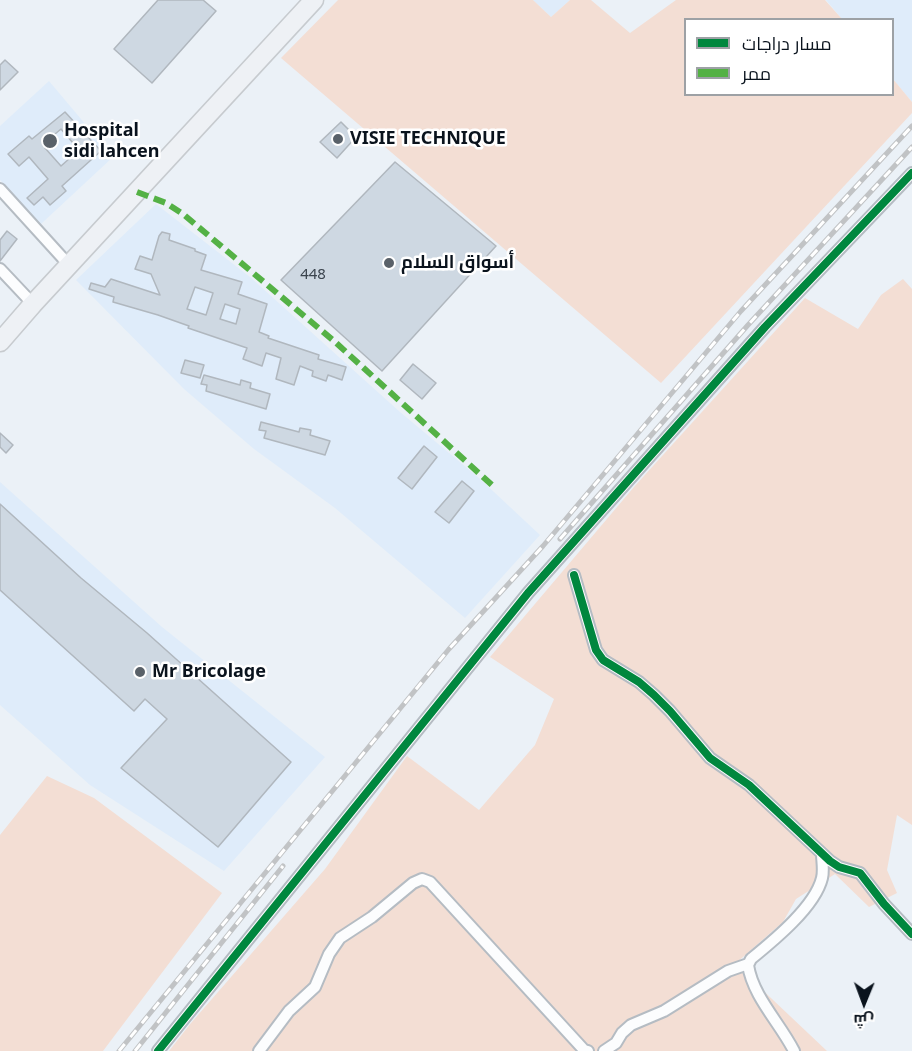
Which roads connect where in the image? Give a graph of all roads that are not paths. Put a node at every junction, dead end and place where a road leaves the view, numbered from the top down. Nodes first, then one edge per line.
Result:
1 (314, 0) edge
2 (912, 173) edge
3 (0, 189) edge
4 (69, 265) junction
5 (0, 269) edge
6 (33, 304) junction
7 (0, 342) edge
8 (574, 575) dead end
9 (822, 854) junction
10 (912, 934) edge
11 (748, 964) junction
12 (158, 1051) edge
13 (259, 1051) edge
14 (588, 1051) edge
15 (604, 1051) edge
16 (794, 1051) edge

1 - 4 main road
2 - 12 street
3 - 4 street
4 - 6 main road
5 - 6 street
6 - 7 main road
8 - 9 street
9 - 10 street
9 - 11 street
11 - 15 street
11 - 16 street
13 - 14 street

